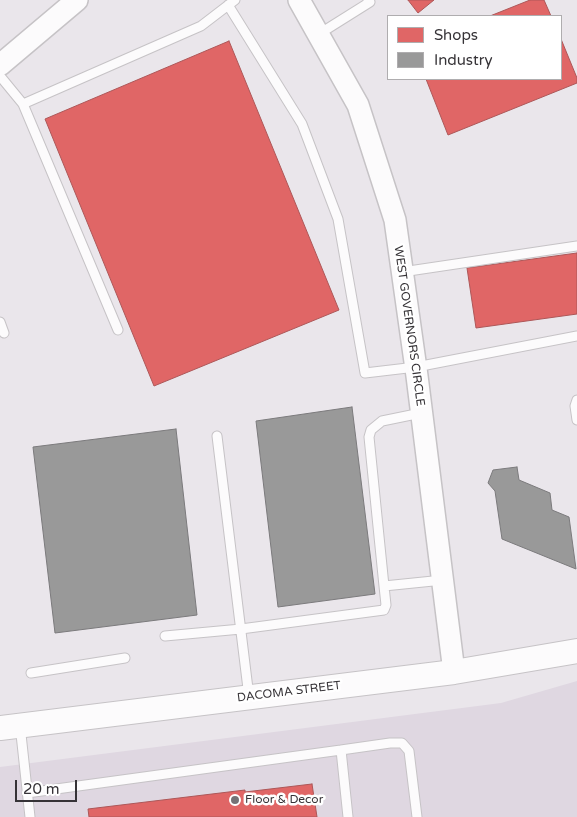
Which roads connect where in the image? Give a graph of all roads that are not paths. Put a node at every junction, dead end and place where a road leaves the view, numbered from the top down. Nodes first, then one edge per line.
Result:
1 (77, 0) edge
2 (299, 0) edge
3 (368, 0) edge
4 (231, 3) edge
5 (318, 35) junction
6 (0, 64) edge
7 (0, 76) edge
8 (23, 104) junction
9 (577, 246) edge
10 (402, 272) junction
11 (0, 322) edge
12 (118, 330) dead end
13 (4, 333) dead end
14 (577, 336) edge
15 (416, 367) junction
16 (577, 400) edge
17 (422, 413) junction
18 (577, 420) edge
19 (217, 436) dead end
20 (443, 580) junction
21 (384, 586) junction
22 (241, 629) junction
23 (165, 636) dead end
24 (577, 651) edge
25 (125, 658) dead end
26 (454, 672) junction
27 (31, 673) dead end
28 (250, 697) junction
29 (10, 726) edge
30 (340, 750) junction
31 (27, 793) junction
32 (30, 817) edge
33 (348, 817) edge
34 (418, 817) edge

1 - 6 street
2 - 5 street, WEST GOVERNORS CIRCLE
3 - 5 lane
4 - 8 lane
4 - 15 lane
5 - 10 street, WEST GOVERNORS CIRCLE
7 - 8 lane
8 - 12 lane
9 - 10 lane
10 - 15 street, WEST GOVERNORS CIRCLE
11 - 13 lane
14 - 15 lane
15 - 17 street, WEST GOVERNORS CIRCLE
16 - 18 lane
17 - 20 street, WEST GOVERNORS CIRCLE
17 - 21 lane
19 - 22 lane
20 - 21 lane
20 - 26 street, WEST GOVERNORS CIRCLE
21 - 22 lane
22 - 23 lane
22 - 28 lane
24 - 26 main road, DACOMA STREET
25 - 27 lane
26 - 28 main road, DACOMA STREET
28 - 29 main road, DACOMA STREET
29 - 31 lane
30 - 31 lane
30 - 33 lane
30 - 34 lane
31 - 32 lane

